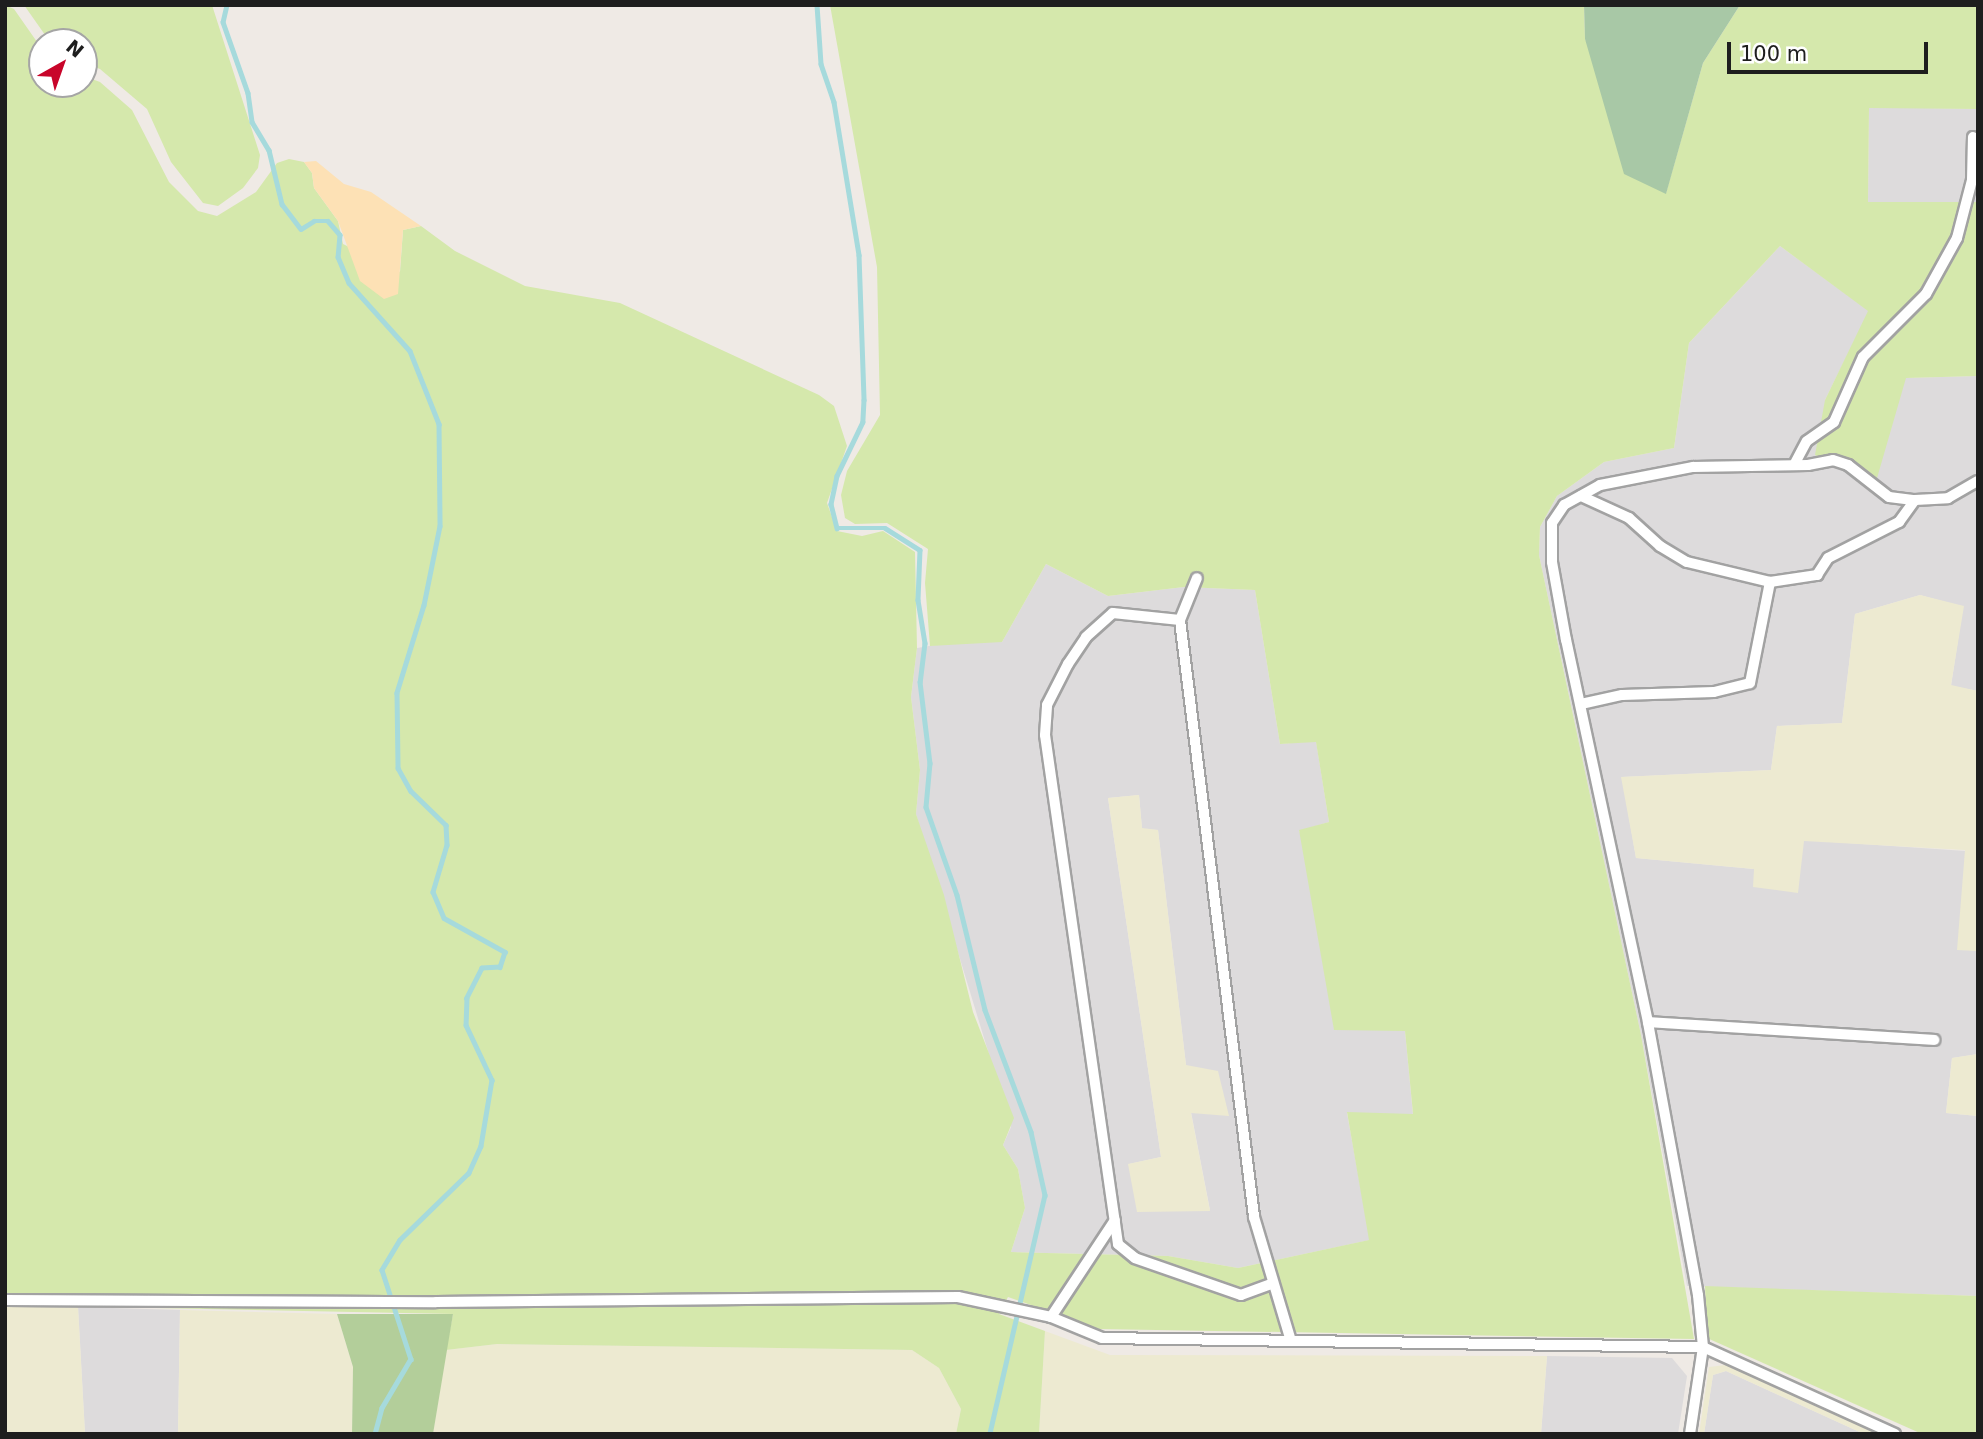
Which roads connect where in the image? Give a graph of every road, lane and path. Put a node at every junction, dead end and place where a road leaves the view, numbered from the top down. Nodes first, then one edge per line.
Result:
1 (1973, 137) dead end
2 (1794, 465) junction
3 (1978, 481) edge
4 (1581, 496) junction
5 (1915, 499) junction
6 (1197, 578) dead end
7 (1770, 582) junction
8 (1180, 620) junction
9 (1581, 704) junction
10 (1648, 1021) junction
11 (1934, 1040) dead end
12 (1115, 1220) junction
13 (1271, 1284) junction
14 (5, 1300) edge
15 (1051, 1317) junction
16 (1290, 1338) junction
17 (1703, 1347) junction
18 (1690, 1434) edge
19 (1895, 1434) edge

1 - 2 street
2 - 4 street
2 - 5 street
3 - 5 street
4 - 7 street
4 - 9 street
5 - 7 street
6 - 8 street
7 - 9 street
8 - 12 street
8 - 13 street
9 - 10 street
10 - 11 street
10 - 17 street
12 - 13 street
12 - 15 street
13 - 16 street
14 - 15 street
15 - 16 street
16 - 17 street
17 - 18 street
17 - 19 street

